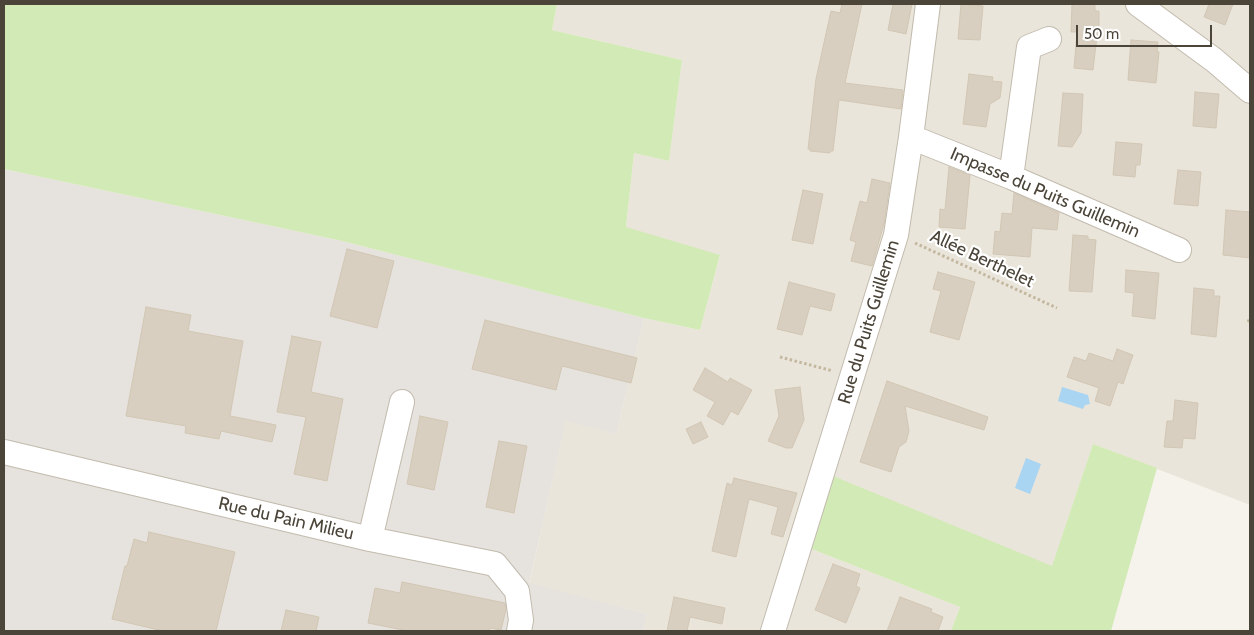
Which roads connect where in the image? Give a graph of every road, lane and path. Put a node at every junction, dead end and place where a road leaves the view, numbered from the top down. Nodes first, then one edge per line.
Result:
1 (928, 4) edge
2 (1138, 4) edge
3 (1049, 40) dead end
4 (1250, 91) edge
5 (911, 137) junction
6 (1011, 177) junction
7 (896, 234) junction
8 (1178, 250) dead end
9 (1057, 308) dead end
10 (1250, 318) edge
11 (1248, 322) dead end
12 (780, 357) dead end
13 (852, 376) junction
14 (402, 402) dead end
15 (4, 452) edge
16 (370, 539) junction
17 (519, 631) edge
18 (773, 631) edge

1 - 5 street, Rue du Puits Guillemin
2 - 4 street
3 - 6 street
5 - 6 street, Impasse du Puits Guillemin
5 - 7 street, Rue du Puits Guillemin
6 - 8 street, Impasse du Puits Guillemin
7 - 9 path, Allée Berthelet
7 - 13 street, Rue du Puits Guillemin
10 - 11 path
12 - 13 path
13 - 18 street, Rue du Puits Guillemin
14 - 16 street
15 - 16 street, Rue du Pain Milieu
16 - 17 street, Rue du Pain Milieu

